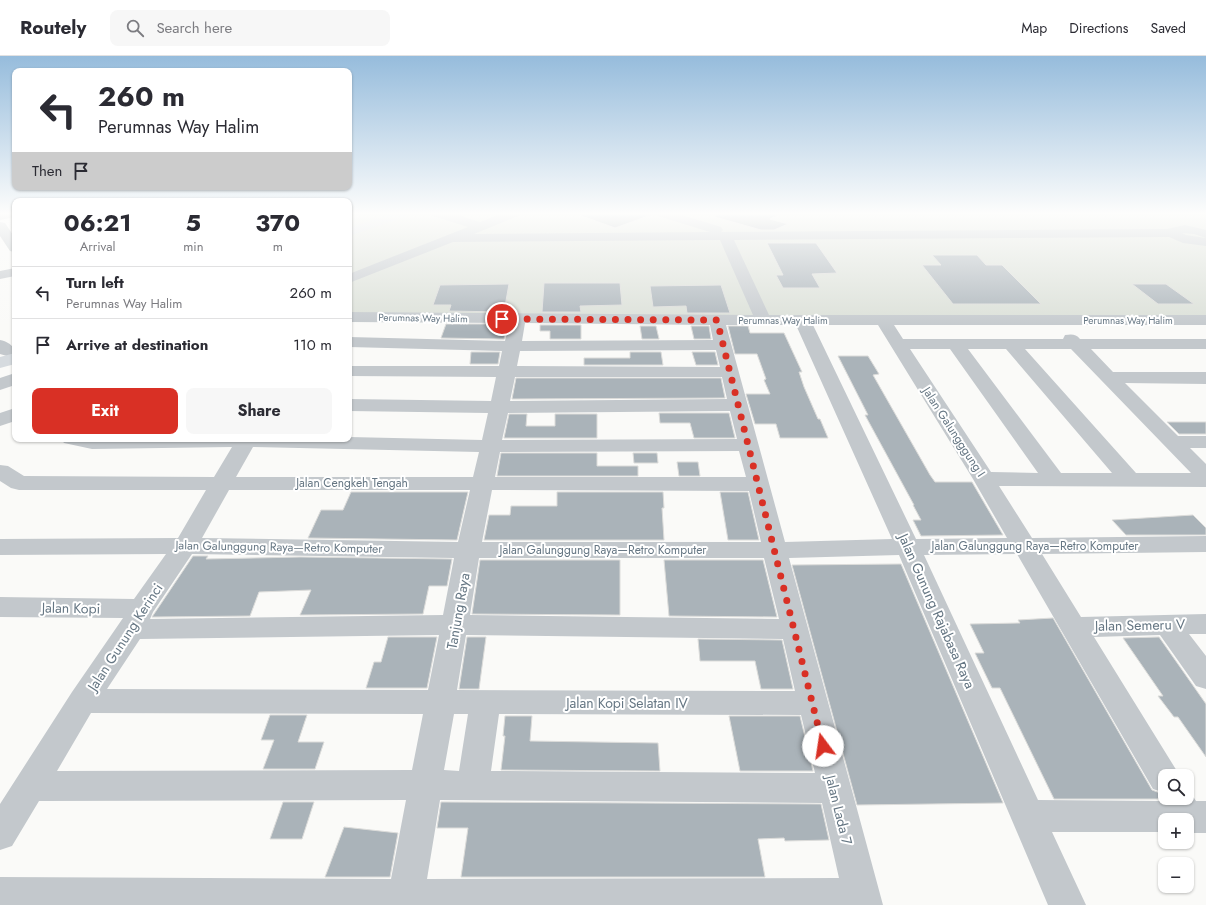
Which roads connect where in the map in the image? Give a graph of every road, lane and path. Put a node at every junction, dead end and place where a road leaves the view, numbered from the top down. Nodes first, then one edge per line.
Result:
1 (416, 253) edge
2 (737, 253) edge
3 (12, 273) edge
4 (0, 275) edge
5 (352, 278) edge
6 (352, 317) edge
7 (518, 319) junction
8 (802, 319) junction
9 (717, 320) junction
10 (763, 320) junction
11 (882, 320) junction
12 (1049, 320) junction
13 (1206, 320) edge
14 (352, 342) edge
15 (897, 344) junction
16 (955, 344) junction
17 (1011, 344) junction
18 (1076, 344) junction
19 (1206, 344) edge
20 (723, 345) junction
21 (512, 346) junction
22 (352, 371) edge
23 (507, 372) junction
24 (730, 372) junction
25 (1109, 377) junction
26 (1206, 378) edge
27 (12, 379) edge
28 (0, 384) edge
29 (352, 405) edge
30 (738, 405) junction
31 (499, 407) junction
32 (12, 415) edge
33 (0, 420) edge
34 (87, 442) edge
35 (143, 442) edge
36 (245, 442) edge
37 (328, 442) edge
38 (1172, 442) junction
39 (1206, 442) edge
40 (748, 445) junction
41 (491, 446) junction
42 (0, 471) edge
43 (1206, 476) edge
44 (984, 479) junction
45 (1054, 479) junction
46 (1130, 480) junction
47 (1206, 480) edge
48 (221, 483) junction
49 (483, 483) junction
50 (757, 484) junction
51 (1206, 544) edge
52 (185, 546) junction
53 (1024, 546) junction
54 (0, 547) edge
55 (908, 547) junction
56 (468, 550) junction
57 (774, 550) junction
58 (0, 607) edge
59 (137, 619) junction
60 (456, 624) junction
61 (1206, 624) edge
62 (1167, 625) junction
63 (1074, 627) junction
64 (793, 629) junction
65 (1206, 678) edge
66 (83, 701) junction
67 (441, 702) junction
68 (486, 702) junction
69 (812, 703) junction
70 (1159, 769) edge
71 (426, 785) junction
72 (30, 786) junction
73 (473, 786) junction
74 (834, 788) junction
75 (1190, 811) edge
76 (1028, 816) junction
77 (0, 834) edge
78 (0, 895) edge
79 (405, 901) edge
80 (862, 901) edge
81 (1067, 905) edge

1 - 5 street
2 - 10 street
3 - 4 street
6 - 7 street, Perumnas Way Halim
7 - 9 street, Perumnas Way Halim
7 - 21 street, Tanjung Raya
8 - 10 street, Perumnas Way Halim
8 - 11 street, Perumnas Way Halim
8 - 55 street, Jalan Gunung Rajabasa Raya
9 - 10 street, Perumnas Way Halim
9 - 20 street, Jalan Lada 7
11 - 12 street, Perumnas Way Halim
11 - 15 street, Jalan Galungggung I
12 - 13 street, Perumnas Way Halim
12 - 18 street, Perumnas Way Halim
14 - 21 street
15 - 16 street
15 - 44 street, Jalan Galungggung I
16 - 17 street
16 - 45 street
17 - 18 street
17 - 46 street
18 - 19 street
18 - 25 street, Perumnas Way Halim
20 - 21 street
20 - 24 street, Jalan Lada 7
21 - 23 street, Tanjung Raya
22 - 23 street
23 - 24 street
23 - 31 street, Tanjung Raya
24 - 30 street, Jalan Lada 7
25 - 26 street
25 - 38 street, Perumnas Way Halim
27 - 28 street
29 - 31 street
30 - 31 street
30 - 40 street, Jalan Lada 7
31 - 41 street, Tanjung Raya
32 - 33 street
34 - 35 street
36 - 48 street, Jalan Gunung Kerinci
37 - 41 street
38 - 39 street
38 - 43 street, Perumnas Way Halim
40 - 41 street
40 - 50 street, Jalan Lada 7
41 - 49 street, Tanjung Raya
42 - 48 street, Jalan Cengkeh Tengah
44 - 45 street
44 - 53 street, Jalan Galungggung I
45 - 46 street
46 - 47 street
48 - 49 street, Jalan Cengkeh Tengah
48 - 52 street, Jalan Gunung Kerinci
49 - 50 street, Jalan Cengkeh Tengah
49 - 56 street, Tanjung Raya
50 - 57 street, Jalan Lada 7
51 - 53 street, Jalan Galunggung Raya—Retro Komputer
52 - 54 street, Jalan Galunggung Raya—Retro Komputer
52 - 56 street, Jalan Galunggung Raya—Retro Komputer
52 - 59 street, Jalan Gunung Kerinci
53 - 55 street, Jalan Galunggung Raya—Retro Komputer
53 - 63 street, Jalan Galungggung I
55 - 57 street, Jalan Galunggung Raya—Retro Komputer
55 - 76 street, Jalan Gunung Rajabasa Raya
56 - 57 street, Jalan Galunggung Raya—Retro Komputer
56 - 60 street, Tanjung Raya
57 - 64 street, Jalan Lada 7
58 - 59 street, Jalan Kopi
59 - 60 street, Jalan Kopi
59 - 66 street, Jalan Gunung Kerinci
60 - 64 street, Jalan Kopi
60 - 67 street, Tanjung Raya
61 - 62 street, Jalan Semeru V
62 - 63 street, Jalan Semeru V
62 - 65 street
63 - 70 street, Jalan Galungggung I
64 - 69 street, Jalan Lada 7
66 - 67 street, Jalan Kopi Selatan IV
66 - 72 street, Jalan Gunung Kerinci
67 - 68 street, Jalan Kopi Selatan IV
67 - 71 street, Tanjung Raya
68 - 69 street, Jalan Kopi Selatan IV
68 - 73 street
69 - 74 street, Jalan Lada 7
71 - 72 street
71 - 73 street
71 - 79 street, Tanjung Raya
72 - 77 street, Jalan Gunung Kerinci
73 - 74 street
74 - 80 street, Jalan Lada 7
75 - 76 street
76 - 81 street, Jalan Gunung Rajabasa Raya
78 - 79 street
79 - 80 street

